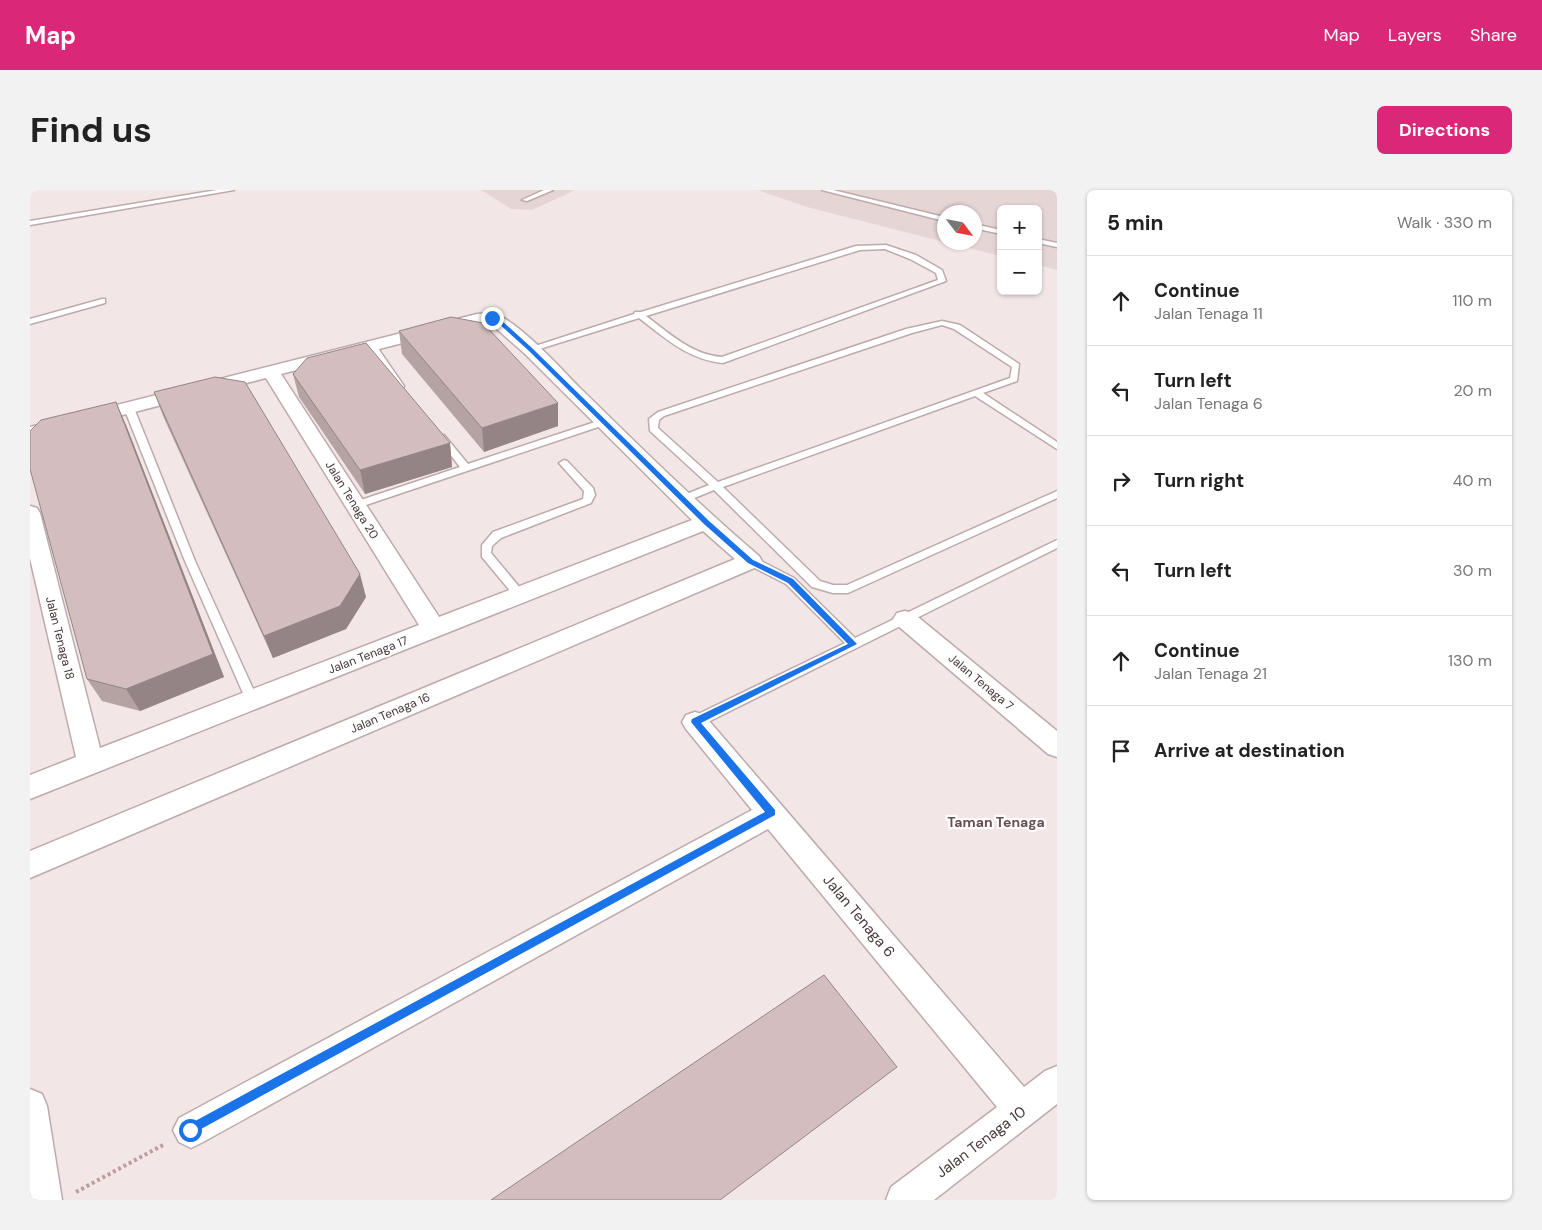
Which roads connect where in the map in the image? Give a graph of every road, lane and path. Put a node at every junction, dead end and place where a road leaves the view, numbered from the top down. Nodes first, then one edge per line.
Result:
1 (231, 190) edge
2 (550, 190) edge
3 (825, 190) edge
4 (186, 193) edge
5 (525, 200) dead end
6 (937, 217) edge
7 (30, 223) edge
8 (982, 228) edge
9 (997, 231) edge
10 (1042, 241) edge
11 (1057, 245) edge
12 (102, 301) dead end
13 (638, 314) junction
14 (30, 322) edge
15 (372, 346) junction
16 (530, 349) junction
17 (271, 372) junction
18 (404, 390) edge
19 (977, 393) junction
20 (129, 408) junction
21 (604, 422) junction
22 (432, 426) edge
23 (30, 433) edge
24 (1057, 446) edge
25 (564, 464) dead end
26 (466, 468) junction
27 (716, 486) junction
28 (1057, 494) edge
29 (683, 499) junction
30 (356, 505) junction
31 (30, 513) edge
32 (706, 522) junction
33 (1057, 544) edge
34 (751, 561) junction
35 (520, 595) junction
36 (905, 618) junction
37 (434, 629) junction
38 (854, 644) junction
39 (252, 700) junction
40 (695, 722) joint
41 (1057, 746) edge
42 (91, 764) junction
43 (30, 788) edge
44 (772, 813) junction
45 (30, 865) edge
46 (1057, 1083) edge
47 (30, 1106) edge
48 (1022, 1111) junction
49 (190, 1130) joint
50 (58, 1198) edge
51 (904, 1200) edge

1 - 4 lane
2 - 5 lane
3 - 6 lane
4 - 7 lane
8 - 9 lane
10 - 11 lane
12 - 14 lane
13 - 13 lane
13 - 16 lane
15 - 16 street
15 - 17 street
15 - 18 lane
16 - 21 street
17 - 20 street
17 - 30 street, Jalan Tenaga 20
19 - 24 lane
19 - 27 lane
19 - 27 lane
20 - 23 street
20 - 39 lane
21 - 26 lane
21 - 29 street
22 - 26 lane
25 - 35 lane
26 - 30 lane
27 - 28 lane
27 - 29 lane
29 - 32 street
30 - 37 street, Jalan Tenaga 20
31 - 42 street, Jalan Tenaga 18
32 - 34 street
32 - 35 street, Jalan Tenaga 17
33 - 36 lane
34 - 38 lane
34 - 45 street, Jalan Tenaga 16
35 - 37 street, Jalan Tenaga 17
36 - 38 lane
36 - 41 street, Jalan Tenaga 7
37 - 39 street, Jalan Tenaga 17
38 - 40 lane
39 - 42 street, Jalan Tenaga 17
40 - 44 street, Jalan Tenaga 6
42 - 43 street, Jalan Tenaga 17
44 - 48 street, Jalan Tenaga 6
44 - 49 street
46 - 48 street, Jalan Tenaga 10
47 - 50 street
48 - 51 street, Jalan Tenaga 10
49 - 50 path

